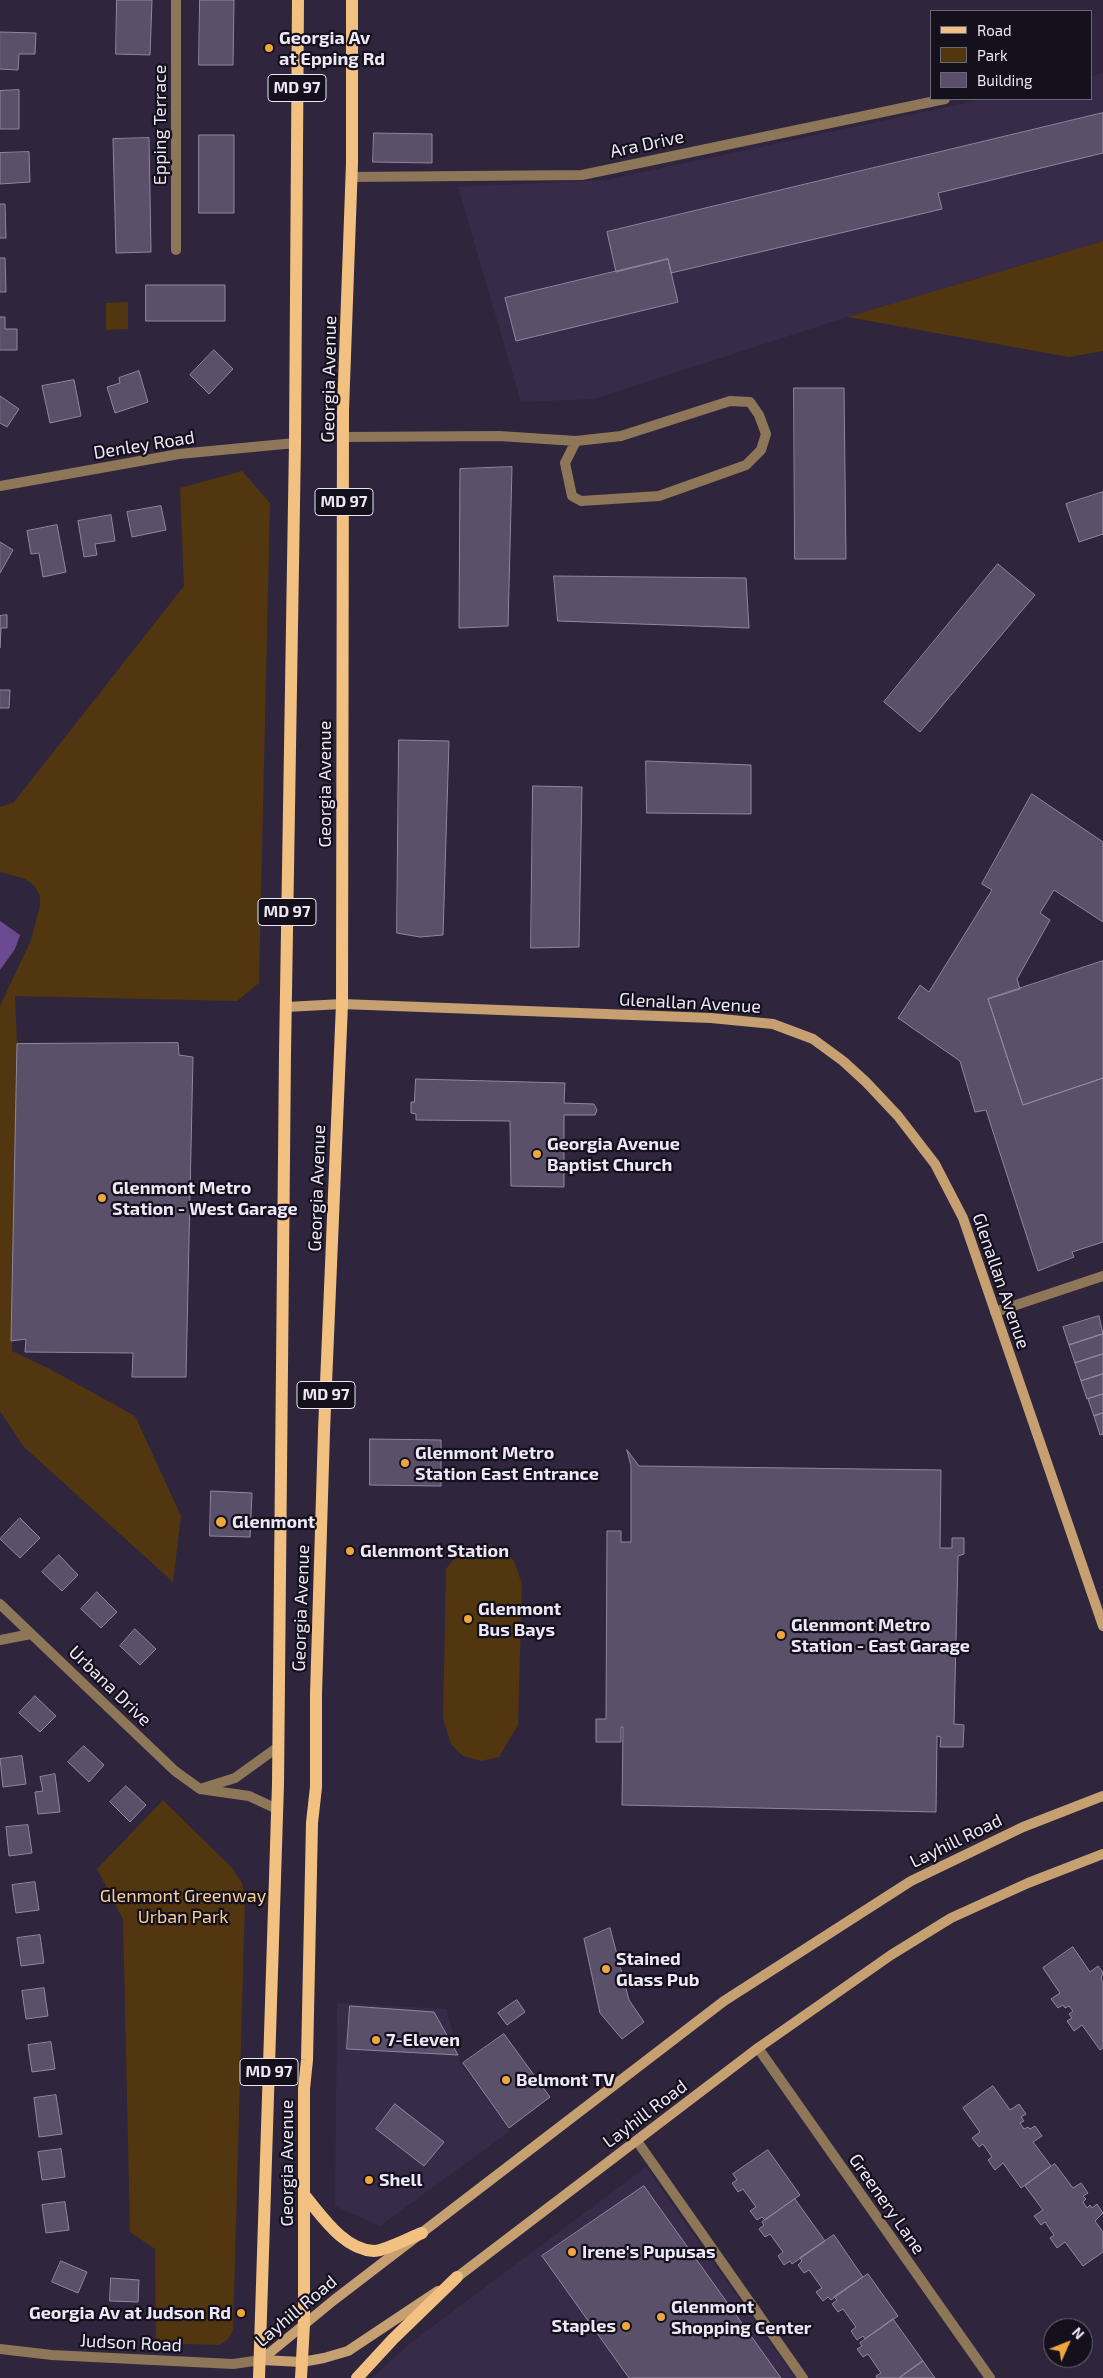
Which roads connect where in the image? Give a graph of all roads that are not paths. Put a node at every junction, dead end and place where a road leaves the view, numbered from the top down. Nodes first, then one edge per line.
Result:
1 (176, 0) edge
2 (298, 0) edge
3 (352, 0) edge
4 (940, 100) edge
5 (351, 177) junction
6 (176, 250) dead end
7 (345, 437) junction
8 (576, 441) junction
9 (295, 443) junction
10 (0, 486) edge
11 (342, 1004) junction
12 (286, 1007) junction
13 (1103, 1276) edge
14 (995, 1312) junction
15 (0, 1604) edge
16 (1103, 1626) edge
17 (31, 1634) junction
18 (0, 1640) edge
19 (278, 1747) junction
20 (200, 1789) junction
21 (1103, 1796) edge
22 (277, 1810) junction
23 (1103, 1854) edge
24 (758, 2048) junction
25 (637, 2141) junction
26 (305, 2196) junction
27 (422, 2233) junction
28 (457, 2277) junction
29 (304, 2324) junction
30 (0, 2349) edge
31 (261, 2360) junction
32 (302, 2362) junction
33 (259, 2378) edge
34 (301, 2378) edge
35 (357, 2378) edge
36 (804, 2378) edge
37 (990, 2378) edge

1 - 6 street, Epping Terrace
2 - 9 main road, Georgia Avenue / MD 97
3 - 5 main road, Georgia Avenue / MD 97
4 - 5 street, Ara Drive
5 - 7 main road, Georgia Avenue / MD 97
7 - 8 street
7 - 11 main road, Georgia Avenue / MD 97
8 - 8 street
9 - 10 street, Denley Road
9 - 12 main road, Georgia Avenue / MD 97
11 - 12 main road, Glenallan Avenue
11 - 14 main road, Glenallan Avenue
11 - 26 main road, Georgia Avenue / MD 97
12 - 19 main road, Georgia Avenue / MD 97
13 - 14 street
14 - 16 main road, Glenallan Avenue
15 - 17 street, Urbana Drive
17 - 18 street
17 - 20 street, Urbana Drive
19 - 20 street
19 - 22 main road, Georgia Avenue / MD 97
20 - 22 street, Urbana Drive
21 - 27 main road, Layhill Road
22 - 31 main road, Georgia Avenue / MD 97
23 - 24 main road, Layhill Road
24 - 25 main road, Layhill Road
24 - 37 street, Greenery Lane
25 - 28 main road, Layhill Road
25 - 36 street
26 - 27 main road
26 - 29 main road, Georgia Avenue / MD 97
27 - 29 main road, Layhill Road
28 - 32 main road, Layhill Road
28 - 35 main road
29 - 31 main road, Layhill Road
29 - 32 main road, Georgia Avenue / MD 97
30 - 31 street, Judson Road
31 - 32 main road, Layhill Road
31 - 33 main road, Georgia Avenue / MD 97
32 - 34 main road, Georgia Avenue / MD 97

